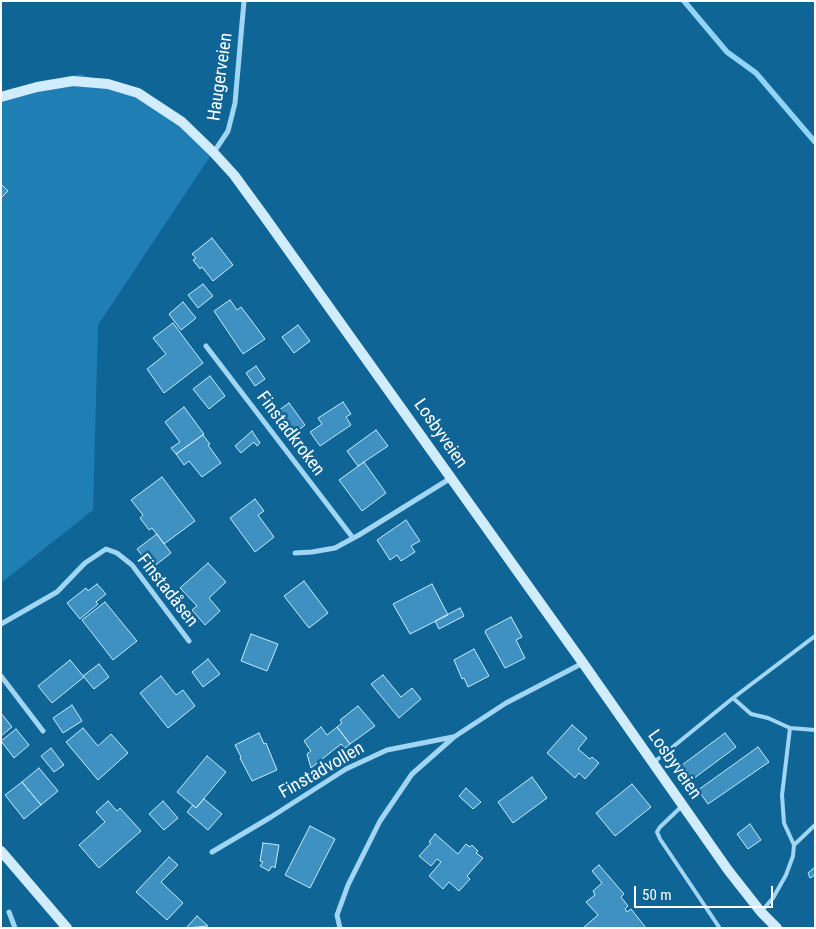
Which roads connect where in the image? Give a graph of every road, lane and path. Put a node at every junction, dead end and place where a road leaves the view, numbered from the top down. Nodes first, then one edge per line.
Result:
1 (244, 1) edge
2 (1, 97) edge
3 (214, 152) junction
4 (206, 346) dead end
5 (451, 478) junction
6 (353, 538) junction
7 (296, 552) dead end
8 (1, 624) edge
9 (815, 636) edge
10 (190, 642) dead end
11 (584, 663) junction
12 (1, 676) edge
13 (733, 698) junction
14 (790, 728) junction
15 (815, 730) edge
16 (43, 731) dead end
17 (454, 737) junction
18 (653, 763) junction
19 (683, 806) junction
20 (815, 825) edge
21 (794, 845) junction
22 (1, 851) edge
23 (212, 852) dead end
24 (9, 912) dead end
25 (761, 912) junction
26 (719, 926) dead end
27 (15, 928) edge
28 (67, 928) edge
29 (340, 928) edge
30 (777, 928) edge

1 - 3 street, Haugerveien
2 - 3 main road, Losbyveien
3 - 5 main road, Losbyveien
4 - 6 street, Finstadkroken
5 - 6 street
5 - 11 main road, Losbyveien
6 - 7 street
8 - 10 street, Finstadåsen
9 - 13 lane
11 - 17 street, Finstadvollen
11 - 18 main road, Losbyveien
12 - 16 street
13 - 14 lane
13 - 18 lane
14 - 15 lane
14 - 21 lane
17 - 23 street, Finstadvollen
17 - 29 street, Finstadvollen
18 - 19 main road, Losbyveien
19 - 25 main road, Losbyveien
19 - 26 lane
20 - 21 lane
21 - 25 lane
22 - 28 main road
24 - 27 street
25 - 30 main road, Losbyveien

